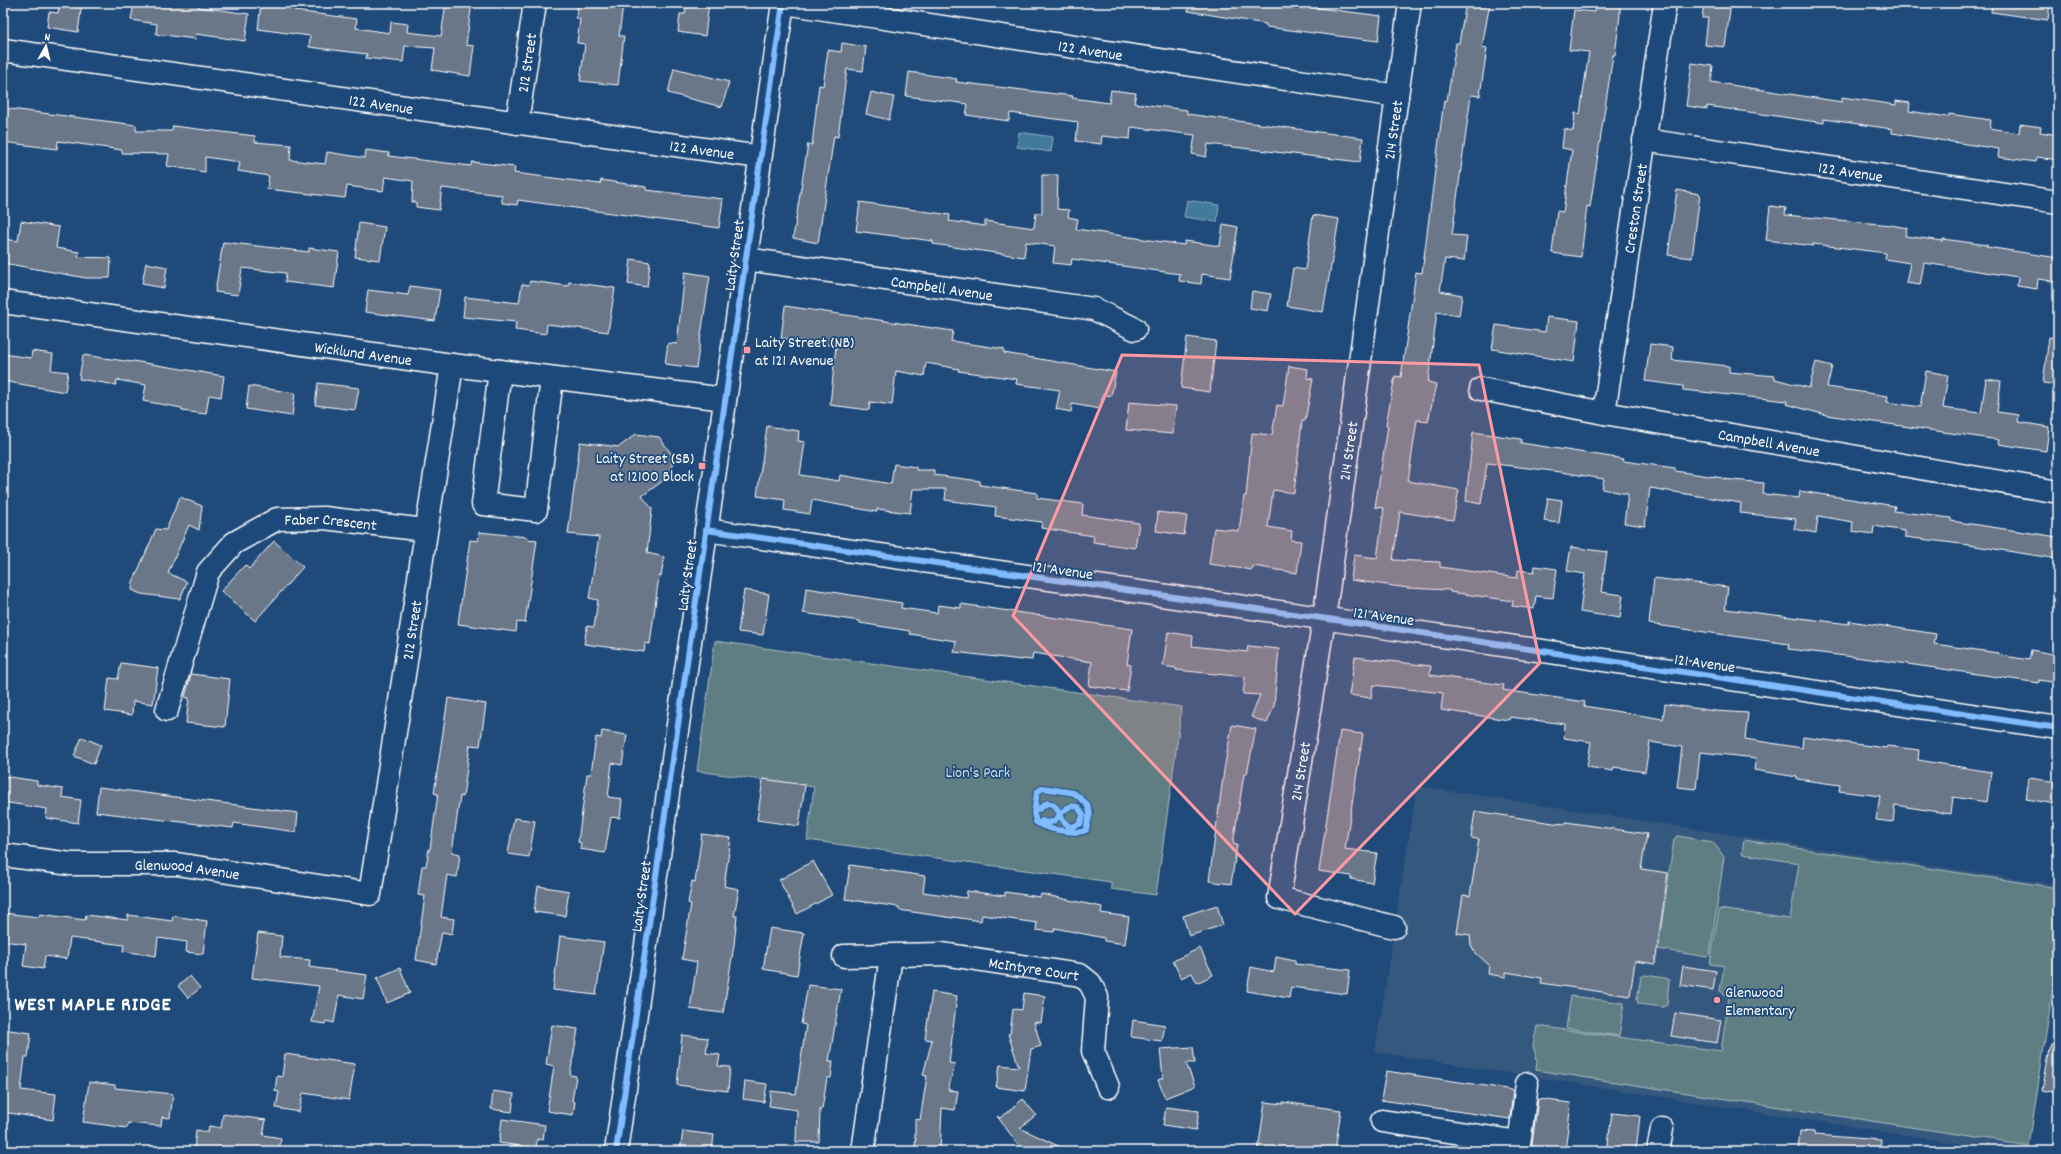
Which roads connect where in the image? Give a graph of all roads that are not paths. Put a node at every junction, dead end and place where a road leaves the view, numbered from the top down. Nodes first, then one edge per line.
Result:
1 (535, 3) edge
2 (784, 3) edge
3 (1410, 3) edge
4 (1665, 3) edge
5 (3, 50) edge
6 (1397, 96) junction
7 (517, 123) junction
8 (1644, 140) junction
9 (760, 157) junction
10 (2058, 202) edge
11 (746, 259) junction
12 (3, 302) edge
13 (1135, 329) dead end
14 (452, 365) junction
15 (500, 371) junction
16 (552, 378) junction
17 (1481, 389) dead end
18 (725, 399) junction
19 (1604, 413) junction
20 (2058, 492) edge
21 (425, 530) junction
22 (706, 530) junction
23 (1324, 619) junction
24 (167, 710) dead end
25 (2058, 728) edge
26 (3, 855) edge
27 (370, 894) joint
28 (1394, 927) dead end
29 (844, 956) dead end
30 (891, 956) junction
31 (1527, 1084) dead end
32 (1108, 1087) dead end
33 (1382, 1121) dead end
34 (1662, 1129) dead end
35 (1518, 1147) edge
36 (616, 1151) edge
37 (863, 1151) edge
38 (1658, 1151) edge

1 - 7 street, 212 Street
2 - 6 street, 122 Avenue
2 - 9 street, Laity Street
3 - 6 street, 214 Street
4 - 8 street, Creston Street
5 - 7 street, 122 Avenue
6 - 23 street, 214 Street
7 - 9 street, 122 Avenue
8 - 10 street, 122 Avenue
8 - 19 street, Creston Street
9 - 11 street, Laity Street
11 - 13 street, Campbell Avenue
11 - 18 street, Laity Street
12 - 14 street, Wicklund Avenue
14 - 15 street, Wicklund Avenue
14 - 21 street, 212 Street
15 - 16 street, Wicklund Avenue
15 - 16 street
16 - 18 street, Wicklund Avenue
17 - 19 street, Campbell Avenue
18 - 22 street, Laity Street
19 - 20 street, Campbell Avenue
21 - 24 street, Faber Crescent
21 - 27 street, 212 Street
22 - 23 street, 121 Avenue
22 - 36 street, Laity Street
23 - 25 street, 121 Avenue
23 - 28 street, 214 Street
26 - 27 street, Glenwood Avenue
29 - 30 street, McIntyre Court
30 - 32 street, McIntyre Court
30 - 37 street
31 - 35 street
33 - 35 street
34 - 38 street

